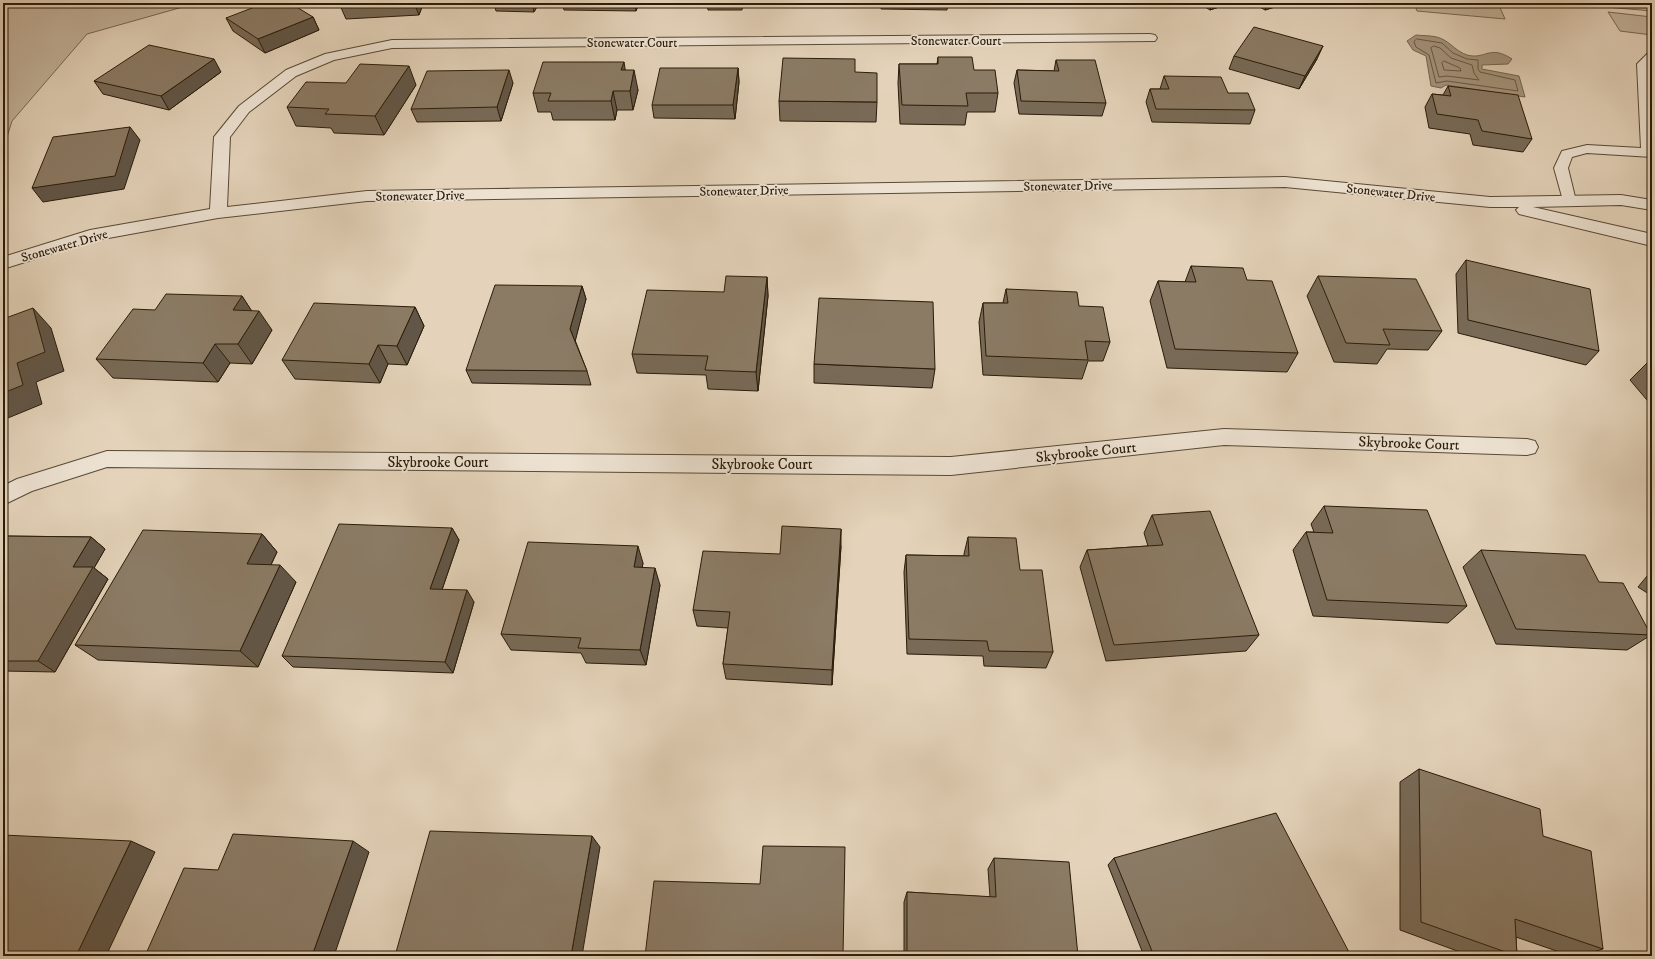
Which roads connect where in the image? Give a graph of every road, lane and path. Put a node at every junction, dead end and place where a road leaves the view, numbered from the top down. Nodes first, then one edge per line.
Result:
1 (1150, 38) dead end
2 (1652, 55) edge
3 (1650, 154) edge
4 (1569, 201) junction
5 (1490, 202) junction
6 (1652, 205) edge
7 (218, 213) junction
8 (1652, 240) edge
9 (3, 263) edge
10 (1527, 447) dead end
11 (3, 496) edge

1 - 7 street, Stonewater Court
2 - 3 lane
3 - 4 lane
4 - 5 street, Stonewater Drive
4 - 6 street, Stonewater Drive
5 - 7 street, Stonewater Drive
5 - 8 street, Stonewater Drive
7 - 9 street, Stonewater Drive
10 - 11 street, Skybrooke Court

